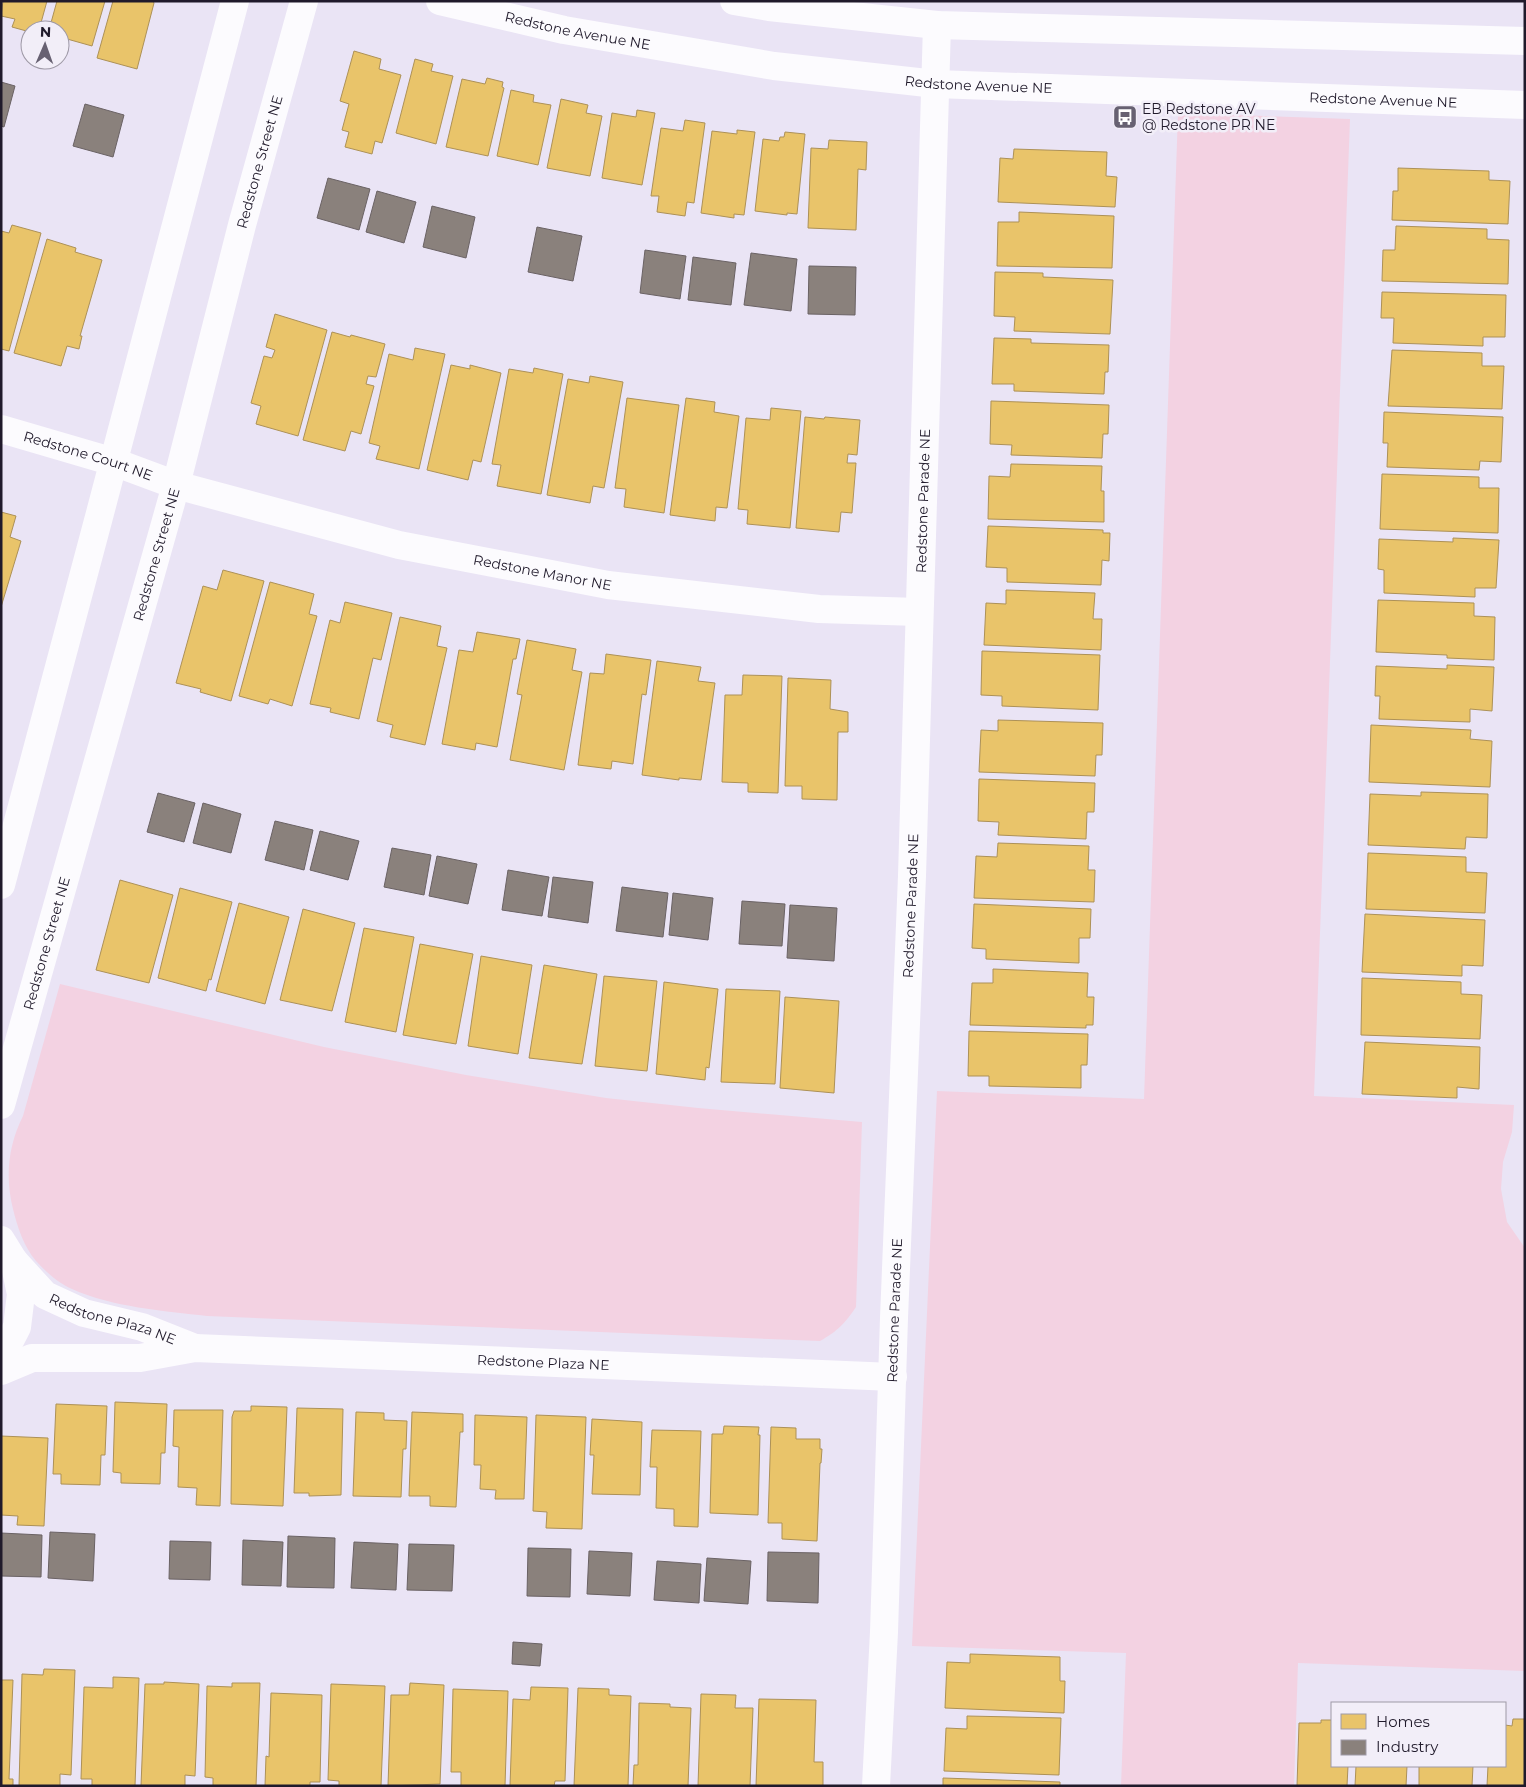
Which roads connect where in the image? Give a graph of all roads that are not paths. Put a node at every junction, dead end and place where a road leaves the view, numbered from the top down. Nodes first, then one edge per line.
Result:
1 (235, 1) edge
2 (304, 1) edge
3 (440, 1) edge
4 (734, 1) edge
5 (937, 26) junction
6 (1525, 41) edge
7 (936, 84) junction
8 (1525, 105) edge
9 (1, 429) edge
10 (114, 462) junction
11 (176, 485) junction
12 (919, 612) junction
13 (1, 885) edge
14 (1, 1105) edge
15 (8, 1250) edge
16 (195, 1348) junction
17 (1, 1358) edge
18 (1, 1371) edge
19 (892, 1377) junction
20 (876, 1786) edge

1 - 10 street
2 - 11 street, Redstone Street NE
3 - 7 street, Redstone Avenue NE
4 - 5 street
5 - 6 street
5 - 7 street, Redstone Parade NE
7 - 8 street, Redstone Avenue NE
7 - 12 street, Redstone Parade NE
9 - 10 street, Redstone Court NE
10 - 11 street, Redstone Court NE
10 - 13 street
11 - 12 street, Redstone Manor NE
11 - 14 street, Redstone Street NE
12 - 19 street, Redstone Parade NE
15 - 16 street, Redstone Plaza NE
15 - 17 street
16 - 18 street, Redstone Plaza NE
16 - 19 street, Redstone Plaza NE
19 - 20 street, Redstone Parade NE

